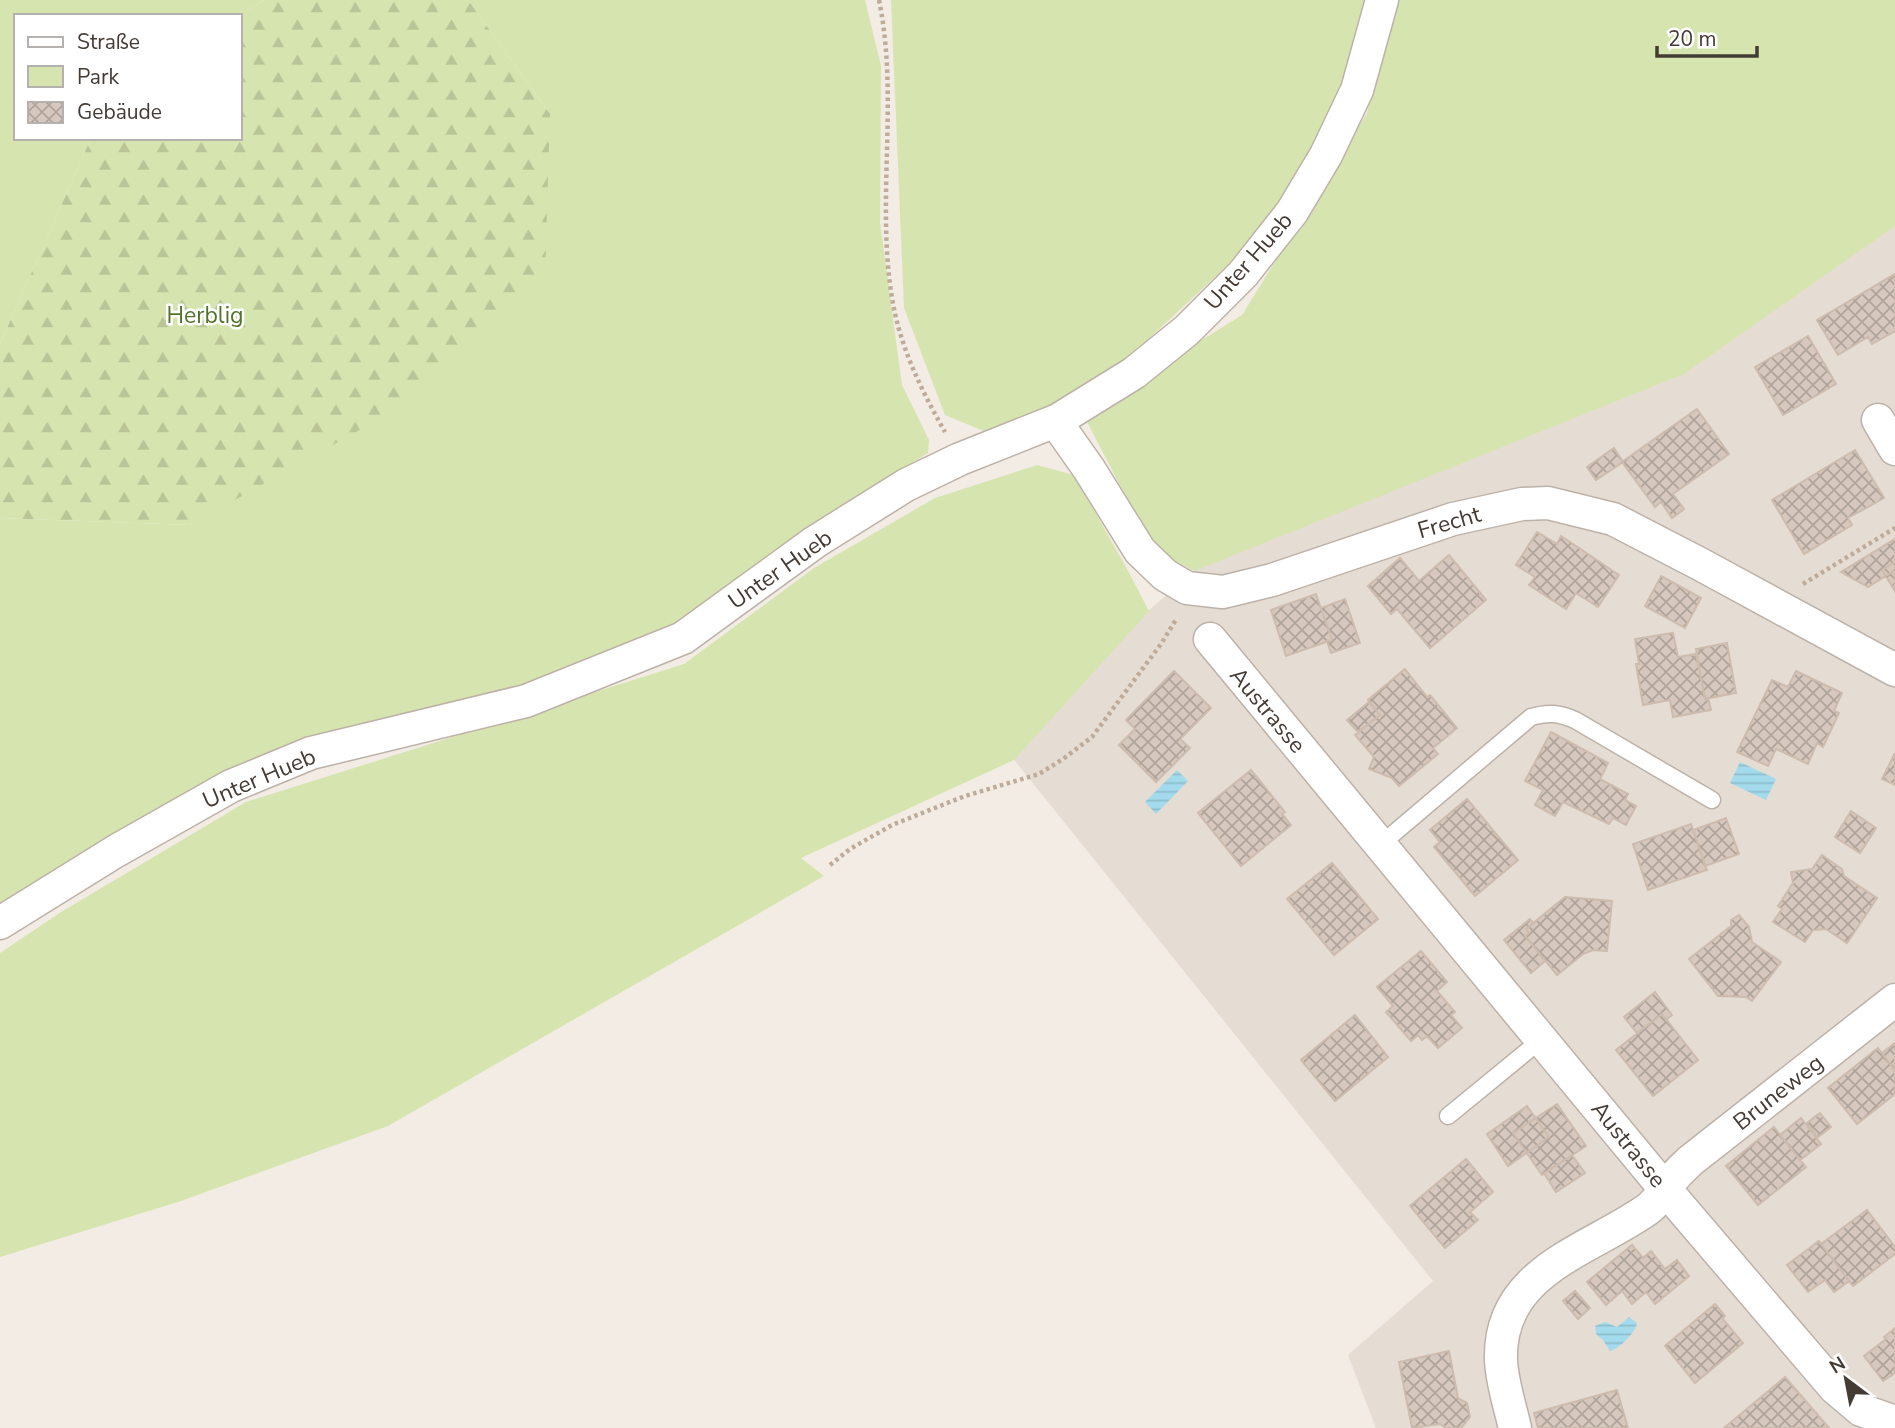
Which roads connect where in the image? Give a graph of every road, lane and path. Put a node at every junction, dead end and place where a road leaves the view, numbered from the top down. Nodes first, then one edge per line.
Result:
1 (879, 0) edge
2 (1382, 0) edge
3 (932, 409) dead end
4 (1878, 419) dead end
5 (1058, 420) junction
6 (1895, 449) edge
7 (1895, 528) edge
8 (1187, 588) junction
9 (1777, 607) junction
10 (1210, 639) dead end
11 (1895, 670) edge
12 (1712, 800) dead end
13 (1380, 845) junction
14 (830, 865) dead end
15 (0, 923) edge
16 (1895, 1000) edge
17 (1542, 1039) junction
18 (1448, 1116) dead end
19 (1665, 1189) junction
20 (1895, 1422) edge
21 (1516, 1428) edge

1 - 3 path
2 - 5 street, Unter Hueb
4 - 6 street
5 - 8 street, Frecht
5 - 15 street, Unter Hueb
7 - 9 path
8 - 9 street, Frecht
8 - 14 path
9 - 11 street, Frecht
10 - 13 street, Austrasse
12 - 13 lane
13 - 17 street, Austrasse
16 - 19 street, Bruneweg
17 - 18 lane
17 - 19 street, Austrasse
19 - 20 street, Austrasse
19 - 21 street, Bruneweg

